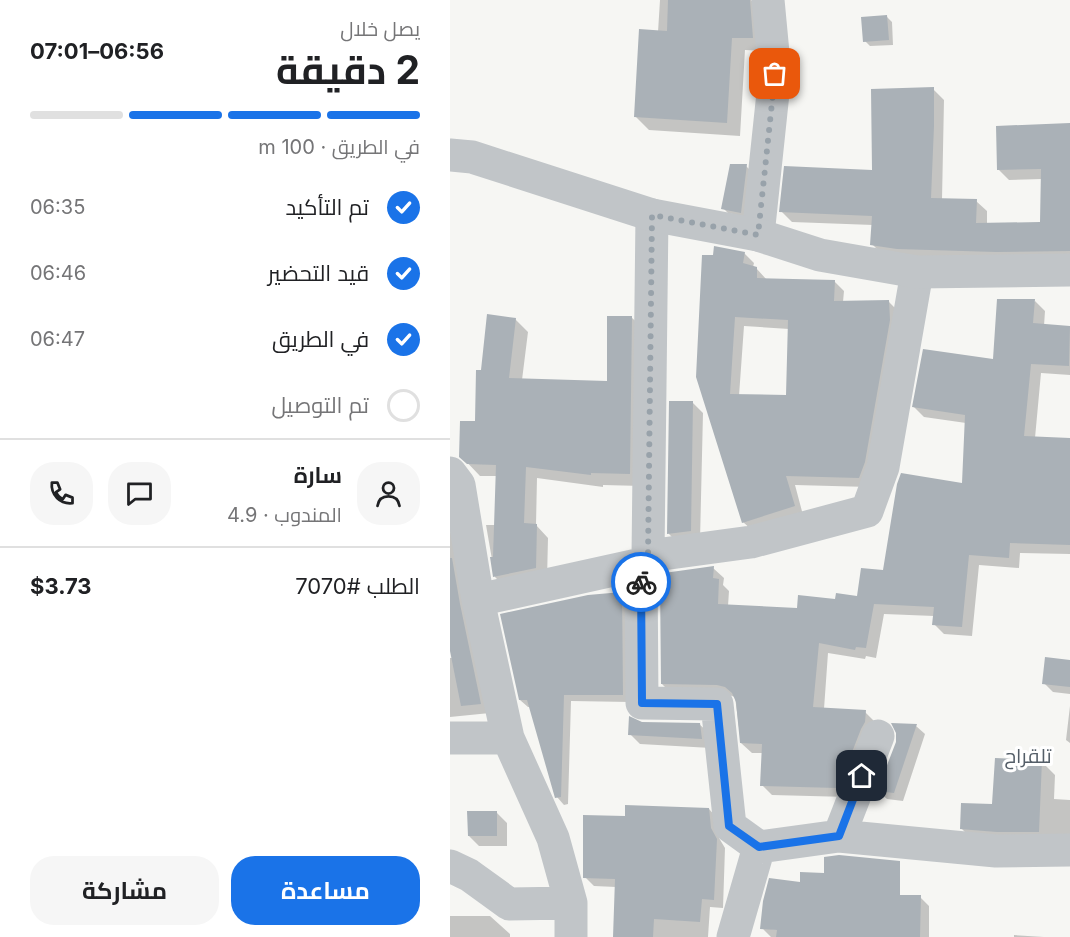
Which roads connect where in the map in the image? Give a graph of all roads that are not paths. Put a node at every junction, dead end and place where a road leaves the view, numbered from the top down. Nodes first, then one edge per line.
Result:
1 (768, 0) edge
2 (450, 155) edge
3 (652, 215) junction
4 (758, 235) junction
5 (1070, 270) edge
6 (916, 272) junction
7 (450, 474) edge
8 (645, 560) junction
9 (478, 600) junction
10 (878, 736) dead end
11 (450, 738) edge
12 (508, 738) junction
13 (839, 836) junction
14 (759, 847) junction
15 (1070, 850) edge
16 (450, 866) edge
17 (571, 903) junction
18 (571, 937) edge
19 (733, 937) edge

1 - 4 street
2 - 3 street
3 - 4 street
3 - 8 street
4 - 6 street
5 - 6 street
6 - 8 street
7 - 9 street
8 - 9 street
8 - 14 street
9 - 12 street
10 - 13 street
11 - 12 street
12 - 17 street
13 - 14 street
13 - 15 street
14 - 19 street
16 - 17 street
17 - 18 street

